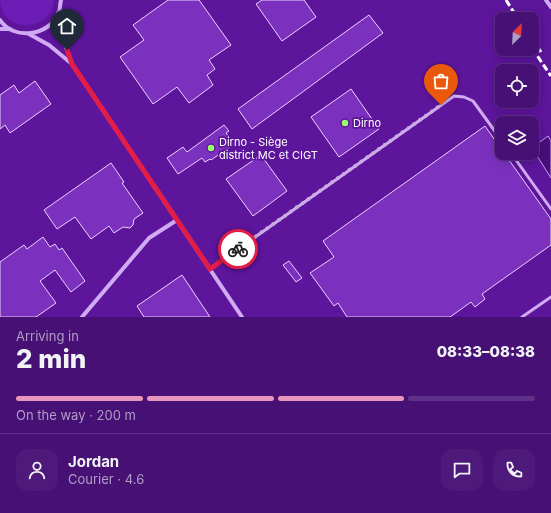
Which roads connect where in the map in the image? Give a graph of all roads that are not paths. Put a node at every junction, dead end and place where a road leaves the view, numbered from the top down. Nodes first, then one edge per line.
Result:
1 (60, 0) edge
2 (546, 0) edge
3 (551, 7) edge
4 (58, 13) junction
5 (0, 20) edge
6 (0, 29) edge
7 (10, 29) junction
8 (28, 34) junction
9 (72, 64) junction
10 (495, 131) edge
11 (516, 160) edge
12 (551, 209) edge
13 (177, 220) junction
14 (210, 269) junction
15 (551, 297) edge
16 (82, 317) edge
17 (242, 317) edge
18 (522, 317) edge

1 - 4 street
2 - 3 street
4 - 8 street
4 - 9 street
5 - 7 street
6 - 7 street
7 - 8 street
8 - 9 street
9 - 13 street
10 - 14 lane
11 - 12 lane
13 - 14 street
13 - 16 street
14 - 17 street
15 - 18 lane

